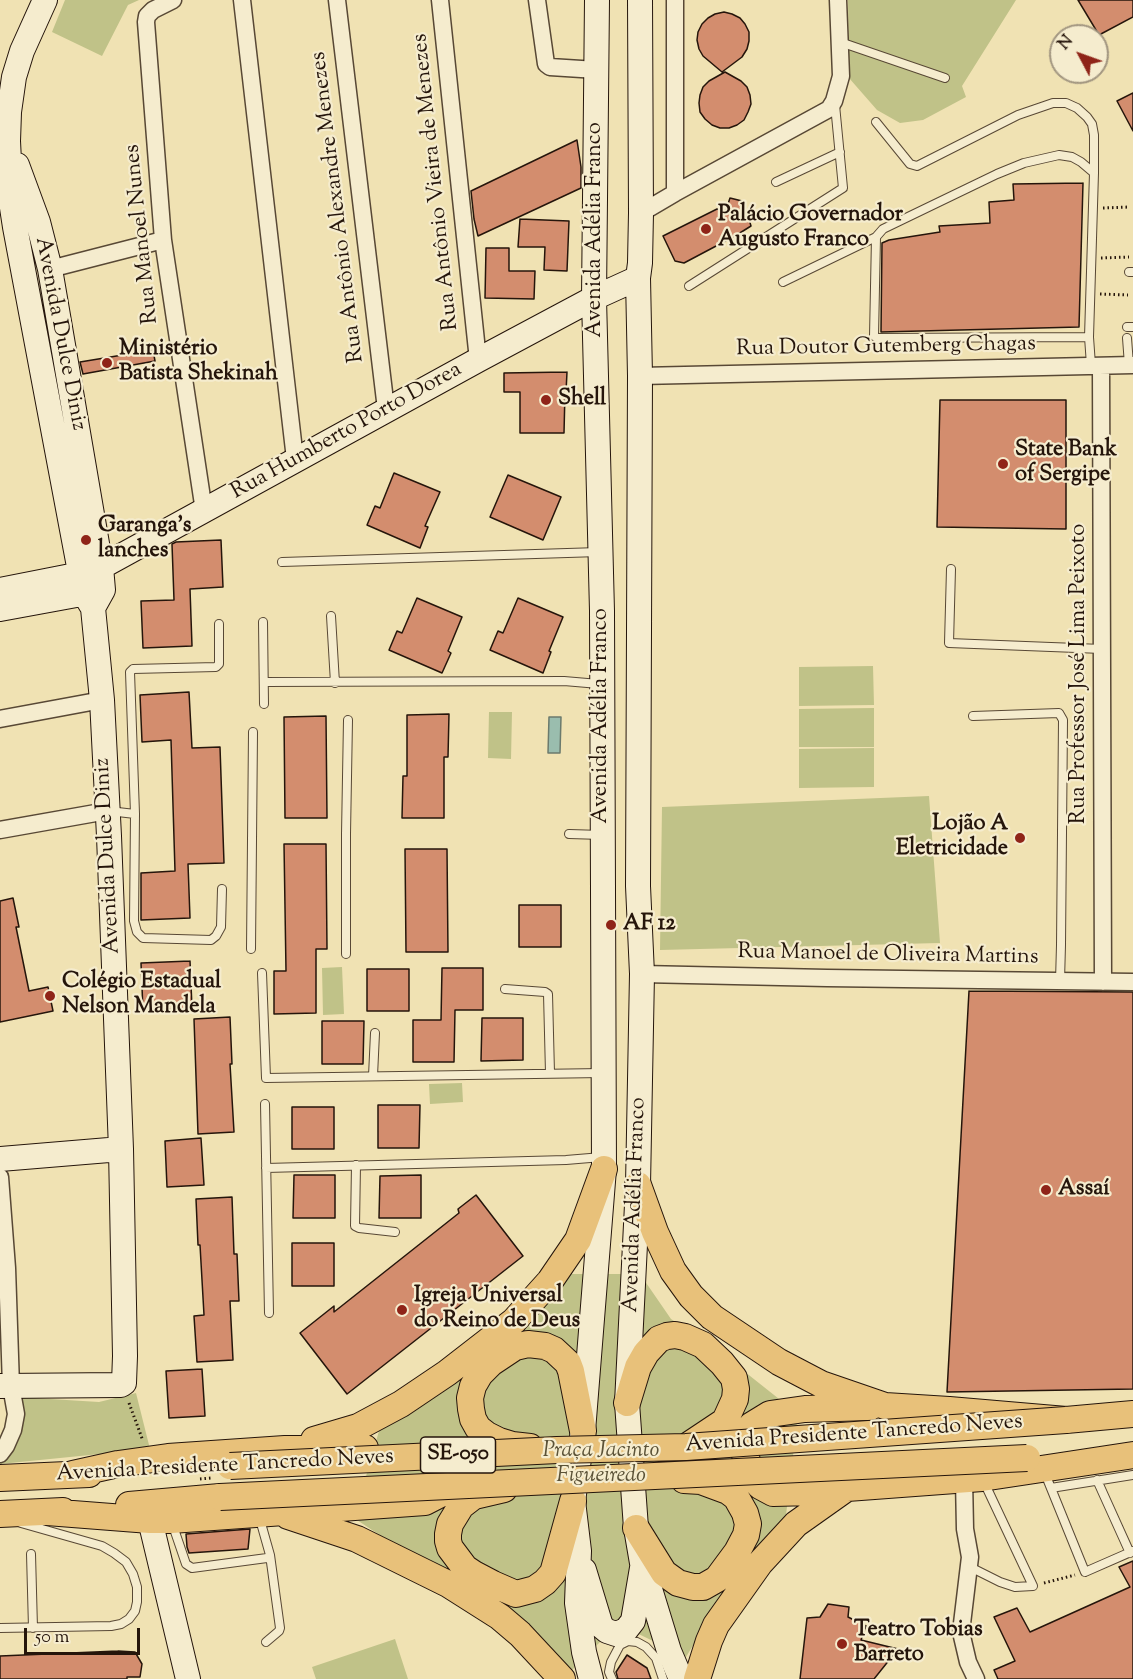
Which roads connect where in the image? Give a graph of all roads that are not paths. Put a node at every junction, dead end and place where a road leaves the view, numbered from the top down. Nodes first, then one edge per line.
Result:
1 (45, 0) edge
2 (173, 0) edge
3 (242, 0) edge
4 (337, 0) edge
5 (440, 0) edge
6 (537, 0) edge
7 (597, 0) edge
8 (640, 0) edge
9 (675, 0) edge
10 (838, 0) edge
11 (840, 42) junction
12 (597, 70) junction
13 (945, 78) dead end
14 (834, 101) junction
15 (876, 122) dead end
16 (8, 141) junction
17 (840, 152) junction
18 (1094, 173) junction
19 (776, 182) dead end
20 (675, 193) junction
21 (6, 199) edge
22 (641, 213) junction
23 (26, 225) junction
24 (876, 237) junction
25 (163, 240) junction
26 (50, 269) junction
27 (638, 278) junction
28 (783, 282) dead end
29 (689, 286) dead end
30 (594, 298) junction
31 (1089, 337) junction
32 (1127, 338) dead end
33 (478, 360) junction
34 (1096, 365) junction
35 (1131, 365) edge
36 (640, 376) junction
37 (386, 410) junction
38 (295, 459) junction
39 (204, 511) junction
40 (600, 552) junction
41 (282, 562) dead end
42 (951, 569) dead end
43 (92, 586) junction
44 (0, 590) edge
45 (0, 609) edge
46 (331, 616) dead end
47 (263, 622) dead end
48 (219, 624) dead end
49 (1102, 649) junction
50 (264, 682) junction
51 (336, 682) junction
52 (602, 684) junction
53 (102, 700) junction
54 (264, 704) dead end
55 (973, 716) dead end
56 (0, 719) edge
57 (348, 720) dead end
58 (254, 732) dead end
59 (107, 811) junction
60 (135, 814) junction
61 (0, 830) edge
62 (569, 834) dead end
63 (602, 835) junction
64 (222, 889) dead end
65 (251, 949) dead end
66 (346, 954) dead end
67 (262, 973) dead end
68 (642, 974) junction
69 (1059, 981) junction
70 (1103, 982) junction
71 (1133, 982) edge
72 (505, 989) dead end
73 (375, 1033) dead end
74 (550, 1073) junction
75 (604, 1073) junction
76 (373, 1076) junction
77 (265, 1104) dead end
78 (122, 1149) junction
79 (0, 1159) edge
80 (604, 1163) junction
81 (356, 1165) junction
82 (266, 1168) junction
83 (0, 1178) edge
84 (638, 1185) junction
85 (395, 1232) dead end
86 (3, 1268) edge
87 (269, 1313) dead end
88 (6, 1386) edge
89 (627, 1403) junction
90 (885, 1406) junction
91 (1133, 1414) edge
92 (1066, 1420) junction
93 (584, 1431) junction
94 (686, 1447) junction
95 (285, 1449) junction
96 (557, 1450) junction
97 (1133, 1450) edge
98 (0, 1454) edge
99 (1133, 1455) edge
100 (1040, 1472) junction
101 (72, 1474) junction
102 (651, 1475) junction
103 (1133, 1475) edge
104 (0, 1478) edge
105 (973, 1478) junction
106 (1097, 1480) junction
107 (528, 1483) junction
108 (847, 1488) junction
109 (573, 1501) junction
110 (47, 1512) junction
111 (267, 1513) junction
112 (0, 1515) edge
113 (161, 1520) junction
114 (636, 1528) junction
115 (579, 1551) junction
116 (1132, 1552) edge
117 (31, 1554) dead end
118 (270, 1556) junction
119 (642, 1563) junction
120 (970, 1567) junction
121 (0, 1628) edge
122 (33, 1628) junction
123 (621, 1636) junction
124 (266, 1642) dead end
125 (186, 1678) edge
126 (562, 1679) edge
127 (591, 1679) edge
128 (612, 1679) edge
129 (663, 1679) edge
130 (681, 1679) edge
131 (697, 1679) edge
132 (976, 1679) edge

1 - 16 main road
2 - 25 street, Rua Manoel Nunes
3 - 38 street
4 - 37 street, Rua Antônio Alexandre Menezes
5 - 33 street, Rua Antônio Vieira de Menezes
6 - 12 street
7 - 12 main road, Avenida Adélia Franco
8 - 22 main road, Avenida Adélia Franco
9 - 20 street
10 - 11 street
11 - 13 lane
11 - 14 street
12 - 30 main road, Avenida Adélia Franco
14 - 17 lane
14 - 20 street
15 - 18 lane
16 - 21 main road, Avenida Dulce Diniz
16 - 23 main road, Avenida Dulce Diniz
17 - 19 lane
17 - 29 lane
18 - 24 lane
18 - 31 lane
20 - 22 street
21 - 23 main road, Avenida Dulce Diniz
22 - 27 main road, Avenida Adélia Franco
23 - 26 main road, Avenida Dulce Diniz
23 - 43 main road, Avenida Dulce Diniz
24 - 28 lane
24 - 31 lane
25 - 26 street
25 - 39 street, Rua Manoel Nunes
26 - 43 main road, Avenida Dulce Diniz
27 - 30 main road, Rua Humberto Porto Dorea
27 - 36 main road, Avenida Adélia Franco
30 - 33 main road, Rua Humberto Porto Dorea
30 - 40 main road, Avenida Adélia Franco
31 - 34 lane
32 - 35 lane
33 - 37 main road, Rua Humberto Porto Dorea
34 - 35 street, Rua Doutor Gutemberg Chagas
34 - 36 street, Rua Doutor Gutemberg Chagas
34 - 49 street, Rua Professor José Lima Peixoto
36 - 68 main road, Avenida Adélia Franco
37 - 38 main road, Rua Humberto Porto Dorea
38 - 39 main road, Rua Humberto Porto Dorea
39 - 43 main road, Rua Humberto Porto Dorea
40 - 41 lane
40 - 52 main road, Avenida Adélia Franco
42 - 49 lane
43 - 44 main road
43 - 45 main road
43 - 53 main road, Avenida Dulce Diniz
46 - 51 lane
47 - 50 lane
48 - 60 lane
49 - 70 street, Rua Professor José Lima Peixoto
50 - 51 lane
50 - 54 lane
51 - 52 lane
52 - 63 main road, Avenida Adélia Franco
53 - 56 street
53 - 59 main road, Avenida Dulce Diniz
55 - 69 lane
57 - 66 lane
58 - 65 lane
59 - 60 lane
59 - 61 street
59 - 78 main road, Avenida Dulce Diniz
60 - 64 lane
62 - 63 lane
63 - 75 main road, Avenida Adélia Franco
67 - 76 lane
68 - 69 street, Rua Manoel de Oliveira Martins
68 - 84 main road, Avenida Adélia Franco
69 - 70 street, Rua Manoel de Oliveira Martins
70 - 71 street, Rua Manoel de Oliveira Martins
72 - 74 lane
73 - 76 lane
74 - 75 lane
74 - 76 lane
75 - 80 main road, Avenida Adélia Franco
77 - 82 lane
78 - 79 main road
78 - 88 main road, Avenida Dulce Diniz
80 - 81 lane
80 - 93 main road, Avenida Adélia Franco
80 - 95 main road
81 - 82 lane
81 - 85 lane
82 - 87 lane
83 - 86 street
84 - 89 main road, Avenida Adélia Franco
84 - 90 main road
86 - 88 street
88 - 98 street
89 - 94 main road
89 - 114 main road, Avenida Adélia Franco
90 - 92 main road
90 - 108 main road
91 - 92 main road, Avenida Presidente Tancredo Neves
92 - 94 main road, Avenida Presidente Tancredo Neves, bridge
93 - 96 main road, bridge
93 - 109 main road, Avenida Adélia Franco
94 - 96 main road, Avenida Presidente Tancredo Neves / SE-050, bridge
95 - 101 main road
95 - 111 main road
96 - 101 main road, Avenida Presidente Tancredo Neves / SE-050, bridge
97 - 100 main road, Avenida Presidente Tancredo Neves
99 - 100 main road
100 - 102 main road, Avenida Presidente Tancredo Neves, bridge
100 - 105 main road
100 - 106 lane
100 - 116 lane
101 - 104 main road, Avenida Presidente Tancredo Neves / SE-050
102 - 107 main road, Avenida Presidente Tancredo Neves / SE-050, bridge
102 - 114 main road, bridge
103 - 106 lane
105 - 108 main road
105 - 120 street
105 - 120 lane
106 - 116 lane
107 - 109 main road, bridge
107 - 110 main road, Avenida Presidente Tancredo Neves / SE-050, bridge
108 - 131 main road
109 - 115 main road, Avenida Adélia Franco
110 - 112 main road, Avenida Presidente Tancredo Neves / SE-050
110 - 113 main road
111 - 113 main road
111 - 118 lane
111 - 126 main road
112 - 122 lane
113 - 118 lane
113 - 125 main road
114 - 119 main road, Avenida Adélia Franco
115 - 123 main road
115 - 127 main road
117 - 122 lane
118 - 124 lane
119 - 123 main road
119 - 130 main road
120 - 132 street
121 - 122 lane
123 - 128 lane
123 - 129 lane

